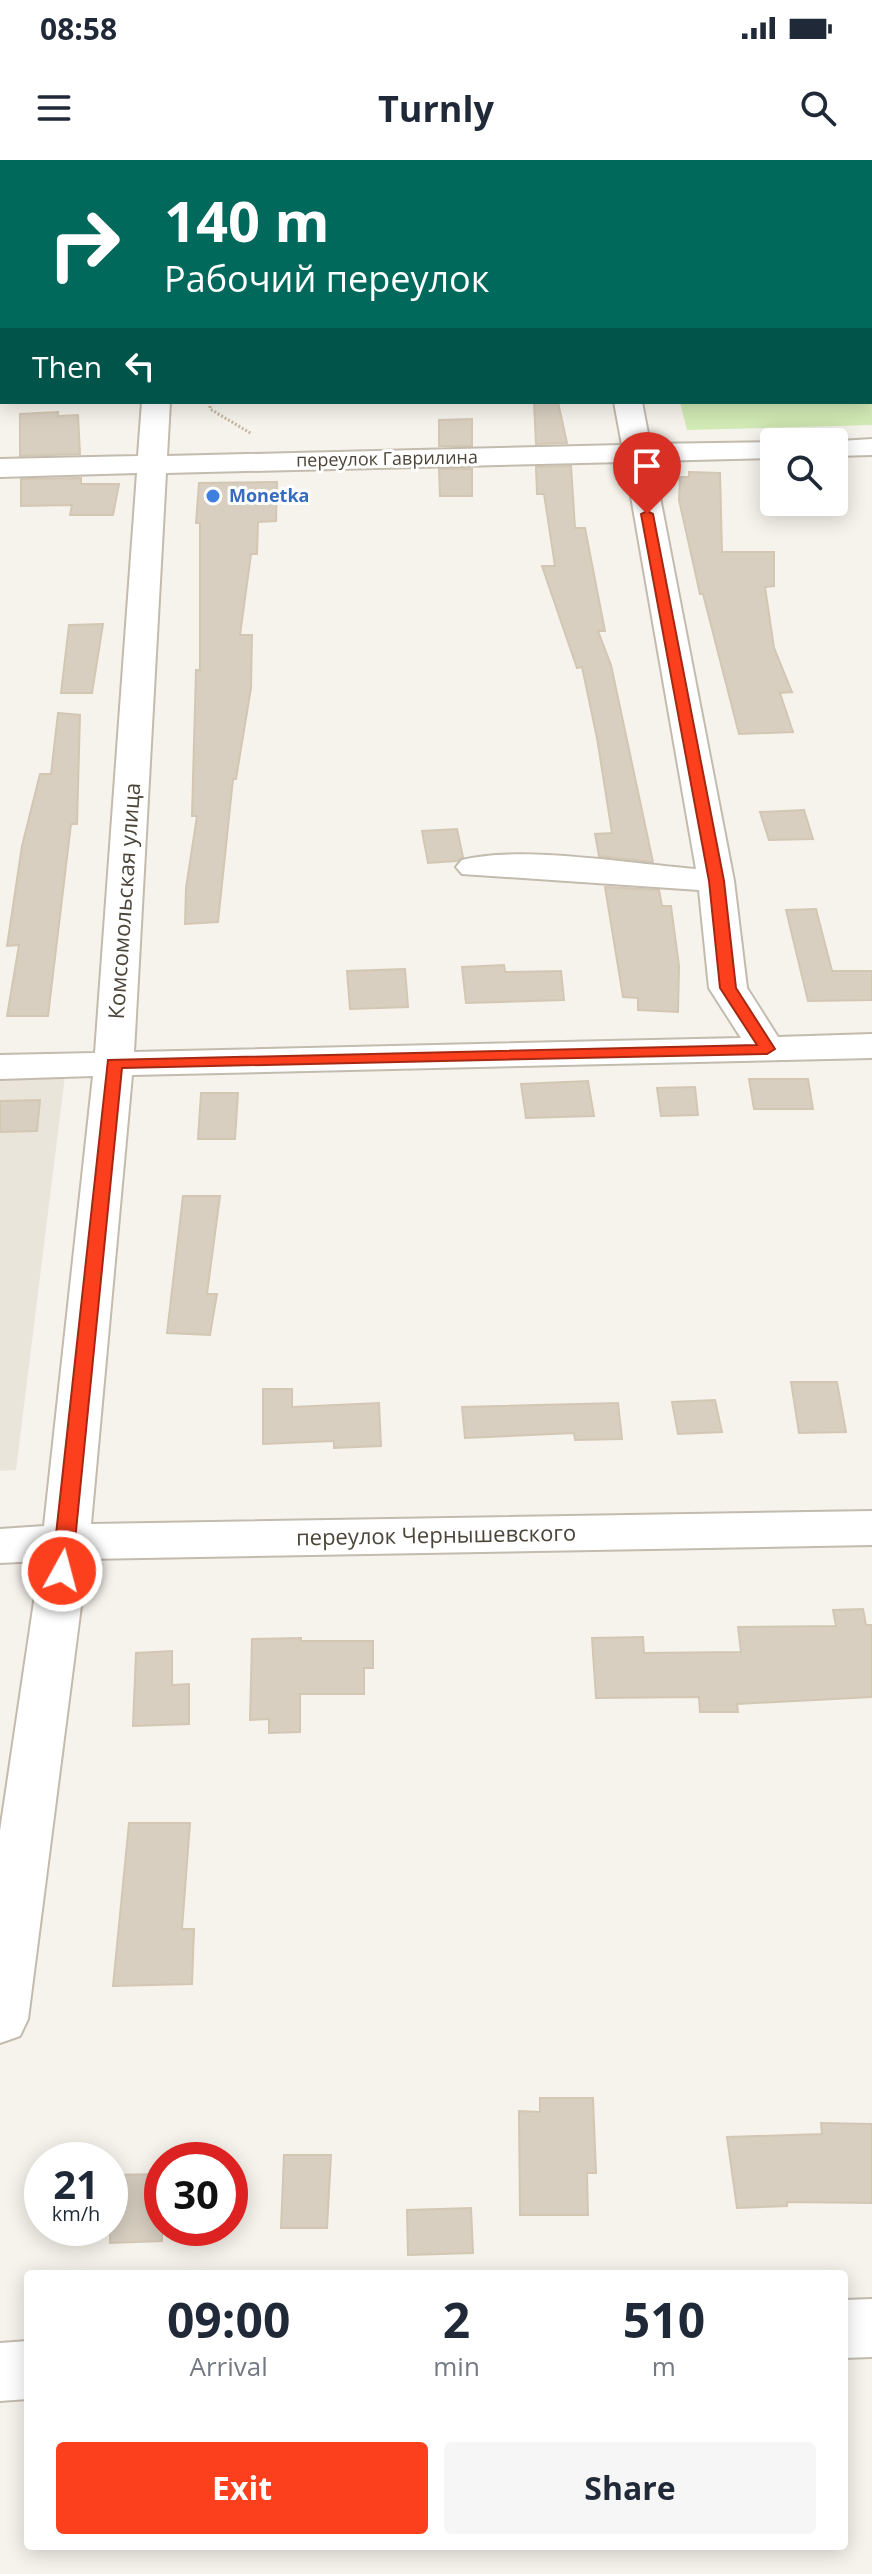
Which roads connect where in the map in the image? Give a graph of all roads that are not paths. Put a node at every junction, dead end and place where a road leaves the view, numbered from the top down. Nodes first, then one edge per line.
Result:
1 (156, 404) edge
2 (628, 404) edge
3 (872, 447) edge
4 (848, 448) edge
5 (760, 450) edge
6 (636, 453) junction
7 (151, 465) junction
8 (0, 468) edge
9 (474, 867) dead end
10 (716, 881) junction
11 (872, 1046) edge
12 (767, 1049) junction
13 (114, 1064) junction
14 (0, 1067) edge
15 (872, 1528) edge
16 (66, 1542) junction
17 (0, 1546) edge
18 (0, 2019) edge
19 (872, 2328) edge
20 (848, 2329) edge
21 (24, 2370) edge
22 (0, 2372) edge

1 - 7 street, Комсомольская улица
2 - 6 street
3 - 4 street
5 - 6 street, переулок Гаврилина
6 - 7 street, переулок Гаврилина
6 - 10 street
7 - 8 street, переулок Гаврилина
7 - 13 street, Комсомольская улица
9 - 10 street
10 - 12 street
11 - 12 street
12 - 13 street
13 - 14 street
13 - 16 street, Комсомольская улица
15 - 16 street, переулок Чернышевского
16 - 17 street, переулок Чернышевского
16 - 18 street, Комсомольская улица
19 - 20 street
21 - 22 street

